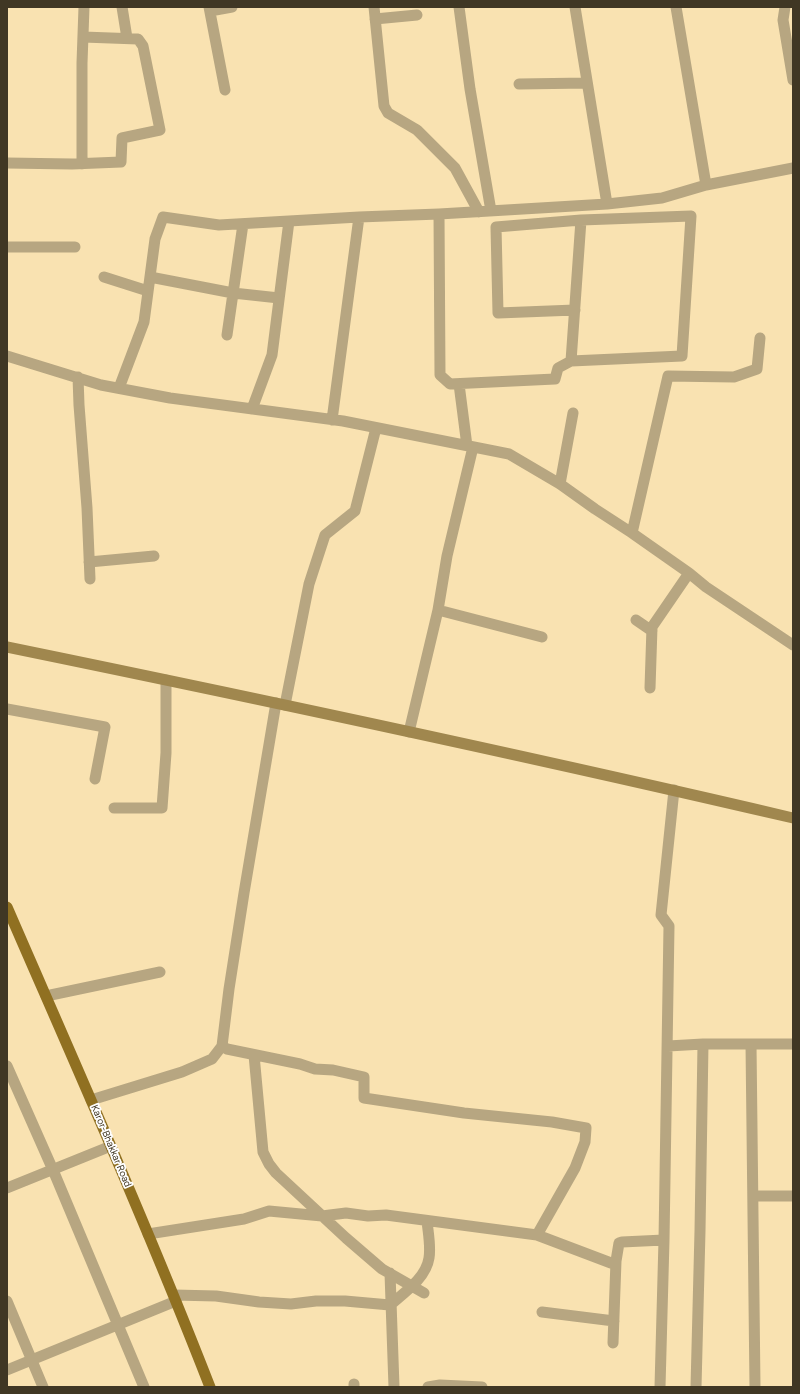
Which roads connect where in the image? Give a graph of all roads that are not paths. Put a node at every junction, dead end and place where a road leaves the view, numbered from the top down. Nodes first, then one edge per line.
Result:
1 (84, 7) edge
2 (122, 7) edge
3 (232, 7) edge
4 (374, 7) edge
5 (459, 7) edge
6 (575, 7) edge
7 (676, 7) edge
8 (785, 7) edge
9 (209, 9) edge
10 (417, 15) dead end
11 (375, 19) junction
12 (83, 38) junction
13 (127, 38) junction
14 (793, 80) edge
15 (587, 83) junction
16 (519, 84) dead end
17 (225, 90) dead end
18 (7, 163) edge
19 (82, 164) junction
20 (793, 168) edge
21 (706, 185) junction
22 (607, 204) junction
23 (491, 211) junction
24 (479, 212) junction
25 (439, 214) junction
26 (359, 217) junction
27 (581, 220) junction
28 (289, 221) junction
29 (243, 224) junction
30 (75, 246) dead end
31 (7, 247) edge
32 (104, 277) dead end
33 (150, 277) junction
34 (148, 291) junction
35 (233, 293) junction
36 (279, 298) junction
37 (575, 310) junction
38 (227, 335) dead end
39 (760, 338) dead end
40 (7, 356) edge
41 (571, 361) junction
42 (78, 377) junction
43 (459, 384) junction
44 (119, 388) junction
45 (252, 409) junction
46 (573, 413) dead end
47 (332, 420) junction
48 (376, 428) junction
49 (470, 447) junction
50 (560, 484) junction
51 (632, 533) junction
52 (154, 556) dead end
53 (89, 562) junction
54 (689, 573) junction
55 (90, 579) dead end
56 (438, 610) junction
57 (636, 620) dead end
58 (652, 632) junction
59 (542, 636) dead end
60 (793, 645) edge
61 (7, 647) edge
62 (166, 680) junction
63 (650, 688) dead end
64 (280, 704) junction
65 (7, 709) edge
66 (410, 732) junction
67 (96, 779) dead end
68 (674, 790) junction
69 (114, 808) dead end
70 (793, 818) edge
71 (7, 907) edge
72 (160, 972) dead end
73 (46, 996) junction
74 (703, 1044) junction
75 (751, 1044) junction
76 (793, 1044) edge
77 (222, 1046) junction
78 (668, 1046) junction
79 (254, 1055) junction
80 (7, 1066) edge
81 (10, 1082) edge
82 (91, 1100) junction
83 (111, 1146) junction
84 (53, 1170) junction
85 (7, 1188) edge
86 (754, 1196) junction
87 (793, 1196) edge
88 (322, 1216) junction
89 (427, 1221) junction
90 (148, 1234) junction
91 (536, 1235) junction
92 (664, 1240) junction
93 (616, 1261) junction
94 (390, 1273) junction
95 (412, 1286) junction
96 (424, 1293) dead end
97 (175, 1298) junction
98 (7, 1301) edge
99 (390, 1305) junction
100 (542, 1312) dead end
101 (614, 1321) junction
102 (118, 1324) junction
103 (613, 1344) dead end
104 (31, 1360) junction
105 (7, 1370) edge
106 (43, 1387) edge
107 (144, 1387) edge
108 (210, 1387) edge
109 (394, 1387) edge
110 (428, 1387) edge
111 (482, 1387) edge
112 (660, 1387) edge
113 (696, 1387) edge
114 (755, 1387) edge

1 - 12 street
2 - 13 street
3 - 9 street
4 - 11 street
5 - 23 street
6 - 15 street
7 - 21 street
8 - 14 street
9 - 17 street
10 - 11 street
11 - 24 street
12 - 13 street
12 - 19 street
13 - 19 street
15 - 16 street
15 - 22 street
18 - 19 street
20 - 21 street
21 - 22 street
22 - 23 street
23 - 24 street
24 - 25 street
25 - 26 street
25 - 43 street
26 - 28 street
26 - 47 street
27 - 37 street
27 - 37 street
27 - 41 street
28 - 29 street
28 - 36 street
29 - 33 street
29 - 35 street
30 - 31 street
32 - 34 street
33 - 34 street
33 - 35 street
34 - 44 street
35 - 36 street
35 - 38 street
36 - 45 street
37 - 41 street
39 - 51 street
40 - 42 street
41 - 43 street
42 - 44 street
42 - 53 street
43 - 49 street
44 - 45 street
45 - 47 street
46 - 50 street
47 - 48 street
48 - 49 street
48 - 64 street
49 - 50 street
49 - 56 street
50 - 51 street
51 - 54 street
52 - 53 street
53 - 55 street
54 - 58 street
54 - 60 street
56 - 59 street
56 - 66 street
57 - 58 street
58 - 63 street
61 - 62 main road
62 - 64 main road
62 - 69 street
64 - 66 main road
64 - 77 street
65 - 67 street
66 - 68 main road
68 - 70 main road
68 - 78 street
71 - 73 main road, Karor-Bhakkar Road
72 - 73 street
73 - 82 main road, Karor-Bhakkar Road
74 - 75 street
74 - 78 street
74 - 113 street
75 - 76 street
75 - 86 street
77 - 79 street
77 - 82 street
78 - 92 street
79 - 88 street
79 - 91 street
80 - 81 street
81 - 84 street
82 - 83 main road, Karor-Bhakkar Road
83 - 84 street
83 - 90 main road, Karor-Bhakkar Road
84 - 85 street
84 - 102 street
86 - 87 street
86 - 114 street
88 - 89 street
88 - 90 street
88 - 94 street
89 - 91 street
89 - 95 street
90 - 97 main road, Karor-Bhakkar Road
91 - 93 street
92 - 93 street
92 - 112 street
93 - 101 street
94 - 95 street
94 - 99 street
95 - 96 street
95 - 99 street
97 - 99 street
97 - 102 street
97 - 108 main road, Karor-Bhakkar Road
98 - 104 street
99 - 109 street
100 - 101 street
101 - 103 street
102 - 104 street
102 - 107 street
104 - 105 street
104 - 106 street
110 - 111 street

